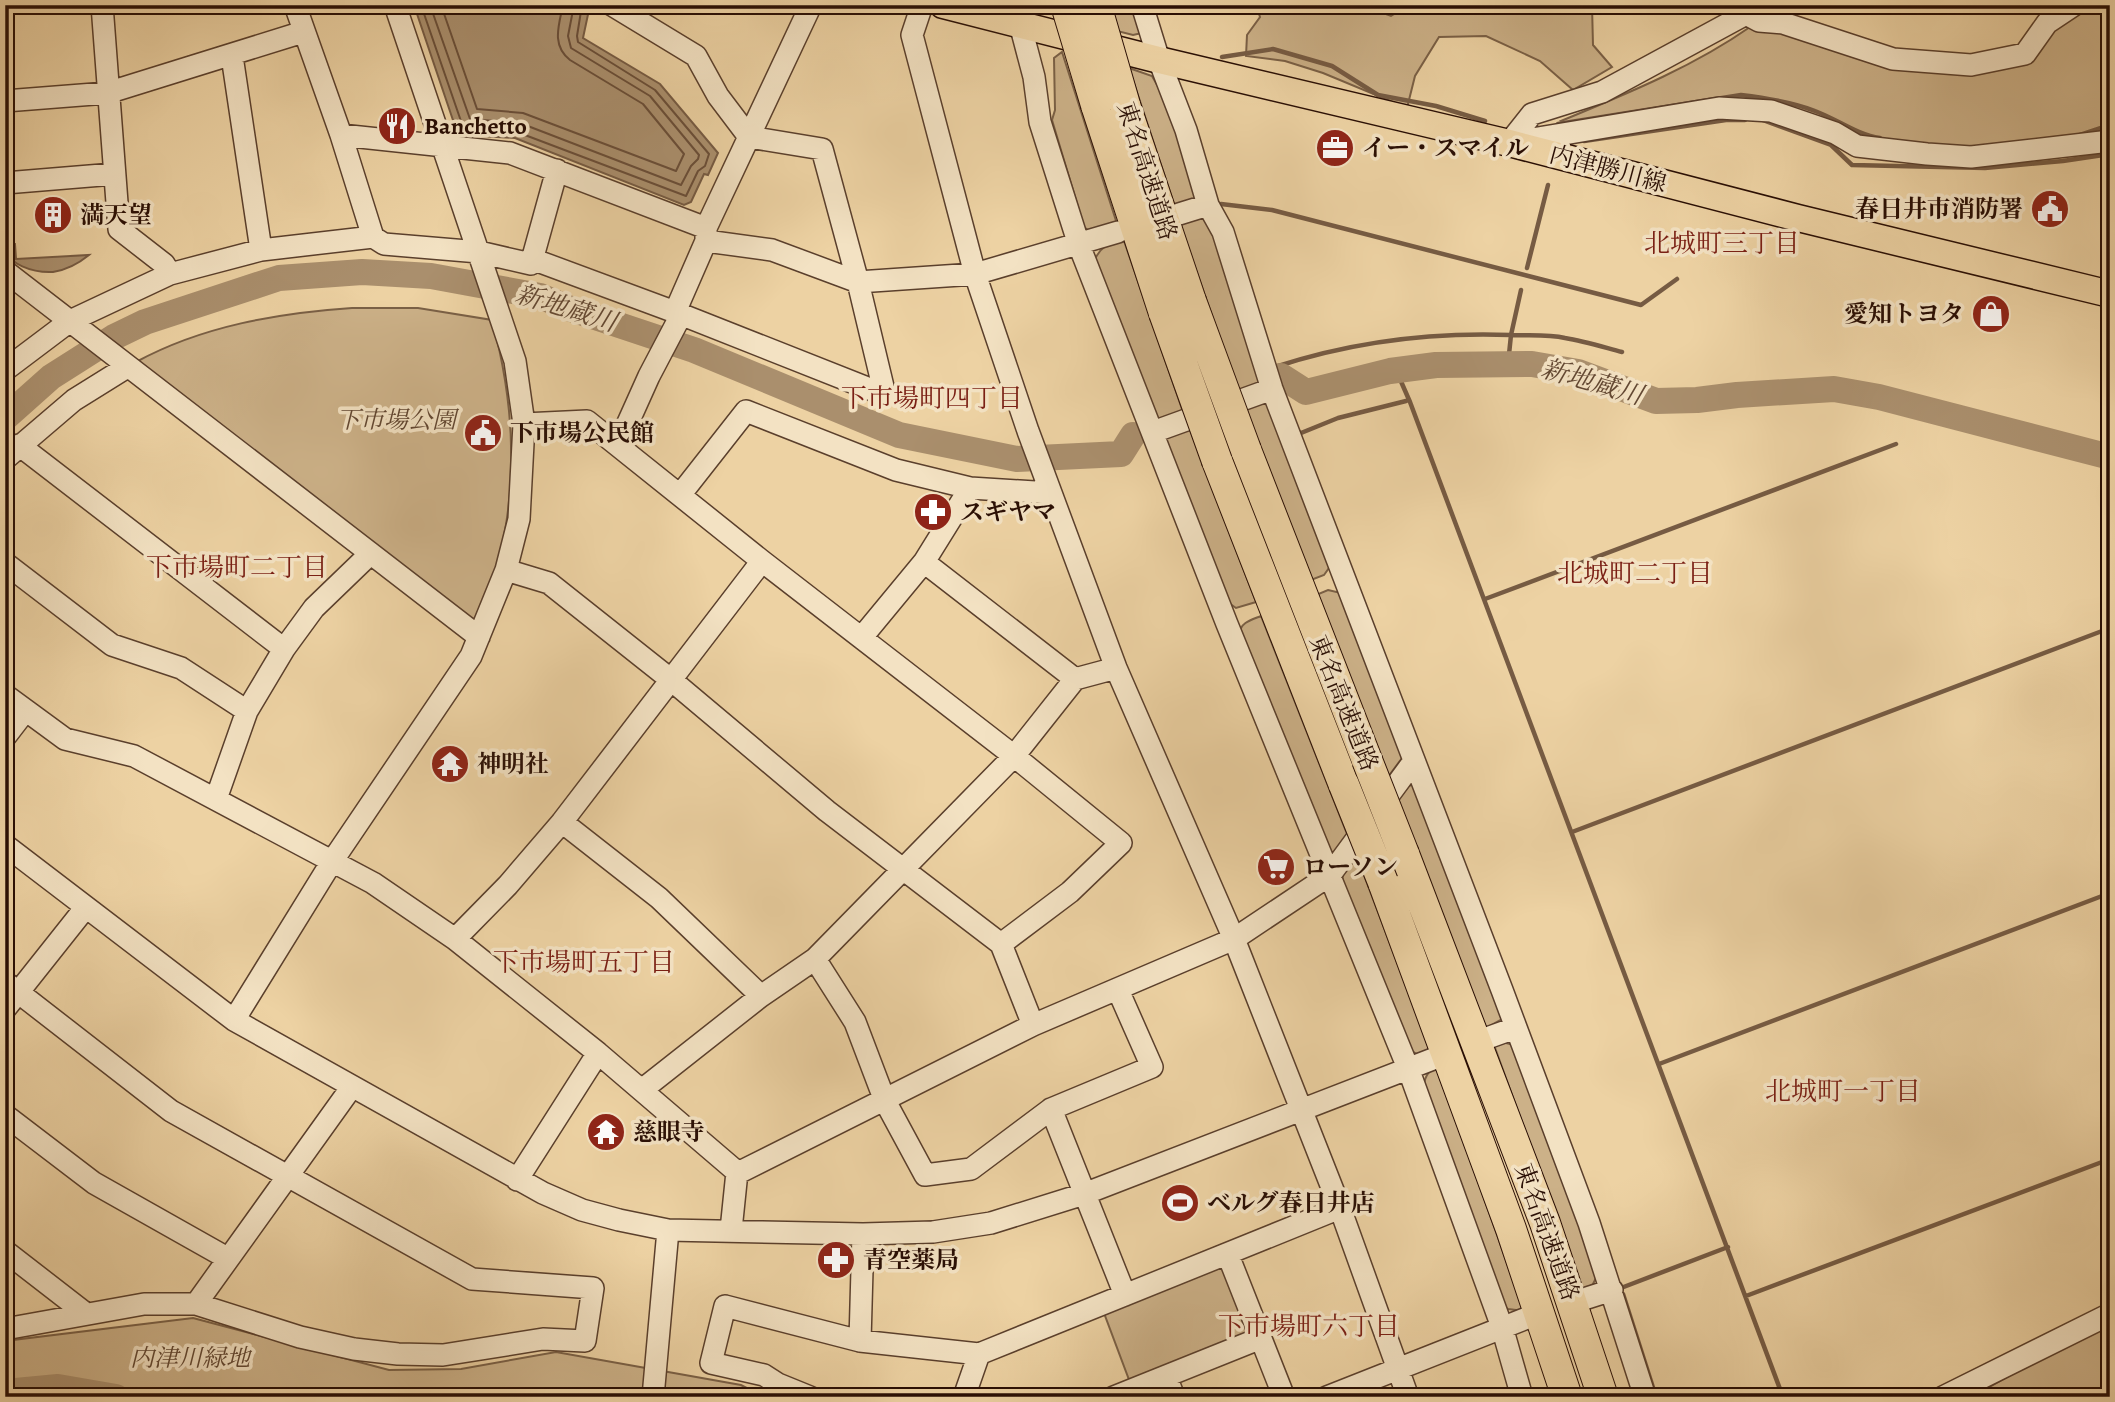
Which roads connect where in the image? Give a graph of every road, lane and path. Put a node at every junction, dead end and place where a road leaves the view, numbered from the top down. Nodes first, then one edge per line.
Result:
1 (102, 5) edge
2 (295, 5) edge
3 (395, 5) edge
4 (612, 5) edge
5 (811, 5) edge
6 (922, 5) edge
7 (943, 5) edge
8 (1066, 5) edge
9 (1096, 5) edge
10 (1142, 5) edge
11 (2074, 5) edge
12 (1749, 9) edge
13 (1017, 15) edge
14 (303, 32) junction
15 (232, 56) junction
16 (1159, 60) junction
17 (107, 93) junction
18 (5, 101) edge
19 (1110, 105) junction
20 (341, 135) junction
21 (749, 137) junction
22 (2110, 141) edge
23 (1509, 143) junction
24 (441, 146) junction
25 (557, 170) junction
26 (114, 174) junction
27 (5, 183) edge
28 (1208, 205) junction
29 (1179, 214) dead end
30 (1118, 232) dead end
31 (706, 235) junction
32 (373, 237) junction
33 (1079, 245) junction
34 (261, 250) junction
35 (480, 255) junction
36 (532, 259) junction
37 (5, 271) edge
38 (170, 274) junction
39 (975, 274) junction
40 (858, 282) junction
41 (2110, 294) edge
42 (678, 314) junction
43 (75, 325) junction
44 (124, 365) junction
45 (5, 370) edge
46 (1272, 389) junction
47 (524, 424) junction
48 (1153, 432) junction
49 (618, 445) junction
50 (12, 452) edge
51 (970, 488) junction
52 (1050, 488) junction
53 (680, 495) junction
54 (370, 554) junction
55 (762, 561) junction
56 (924, 562) junction
57 (5, 563) edge
58 (506, 570) junction
59 (479, 637) junction
60 (862, 637) junction
61 (284, 649) junction
62 (1116, 668) junction
63 (670, 679) junction
64 (1075, 679) junction
65 (5, 695) edge
66 (25, 710) junction
67 (247, 711) junction
68 (5, 737) edge
69 (1014, 756) junction
70 (1414, 761) junction
71 (216, 799) junction
72 (562, 821) junction
73 (5, 845) edge
74 (331, 863) junction
75 (902, 870) junction
76 (1330, 875) junction
77 (86, 907) junction
78 (454, 939) junction
79 (1234, 939) junction
80 (1001, 944) junction
81 (815, 959) junction
82 (1118, 990) junction
83 (10, 995) edge
84 (761, 996) junction
85 (234, 1020) junction
86 (1032, 1025) junction
87 (1515, 1028) junction
88 (1490, 1037) dead end
89 (598, 1053) junction
90 (1433, 1059) dead end
91 (1408, 1068) junction
92 (351, 1088) junction
93 (643, 1089) junction
94 (885, 1101) junction
95 (1051, 1109) junction
96 (1301, 1109) junction
97 (5, 1115) edge
98 (738, 1172) junction
99 (287, 1176) junction
100 (517, 1180) junction
101 (1084, 1194) junction
102 (1340, 1208) junction
103 (667, 1230) junction
104 (731, 1230) junction
105 (863, 1234) junction
106 (5, 1251) edge
107 (1227, 1255) junction
108 (227, 1258) junction
109 (1612, 1290) junction
110 (1125, 1295) junction
111 (1587, 1298) dead end
112 (195, 1304) junction
113 (85, 1313) junction
114 (2110, 1314) edge
115 (1527, 1318) dead end
116 (1502, 1327) junction
117 (5, 1329) edge
118 (1261, 1338) junction
119 (860, 1341) junction
120 (979, 1354) junction
121 (1398, 1370) junction
122 (1166, 1376) junction
123 (654, 1389) edge
124 (810, 1397) edge
125 (964, 1397) edge
126 (1114, 1397) edge
127 (1174, 1397) edge
128 (1284, 1397) edge
129 (1327, 1397) edge
130 (1409, 1397) edge
131 (1522, 1397) edge
132 (1567, 1397) edge
133 (1603, 1397) edge
134 (1645, 1397) edge
135 (1943, 1397) edge

1 - 17 street
2 - 14 street
3 - 24 street
4 - 21 street
5 - 21 street
6 - 39 street
7 - 13 main road, 内津勝川線
8 - 19 highway, 東名高速道路, bridge
9 - 19 highway, 東名高速道路, bridge
10 - 16 street
11 - 12 street
12 - 23 street
13 - 16 main road, 内津勝川線
13 - 33 street
14 - 15 street
14 - 20 street
15 - 17 street
15 - 34 street
16 - 23 main road, 内津勝川線
16 - 28 street
17 - 18 street
17 - 26 street
19 - 132 highway, 東名高速道路, bridge
19 - 133 highway, 東名高速道路, bridge
20 - 24 street
20 - 32 street
21 - 31 street
21 - 40 street
22 - 23 street
23 - 41 main road, 内津勝川線
24 - 25 street
24 - 35 street
25 - 31 street
25 - 36 street
26 - 27 street
26 - 38 street
28 - 29 street
28 - 46 street
30 - 33 street
31 - 40 street
31 - 42 street
32 - 34 street
32 - 35 street
33 - 39 street
33 - 48 street
34 - 38 street
35 - 36 street
35 - 47 street
36 - 42 street
37 - 43 street
38 - 43 street
39 - 40 street
39 - 52 street
40 - 42 street
42 - 49 street
43 - 44 street
43 - 45 street
44 - 50 street
44 - 54 street
46 - 48 street
46 - 70 street
47 - 49 street
47 - 58 street
48 - 76 street
49 - 53 street
50 - 61 street
51 - 52 street
51 - 53 street
51 - 56 street
52 - 62 street
53 - 55 street
54 - 59 street
54 - 61 street
55 - 60 street
55 - 63 street
56 - 60 street
56 - 64 street
57 - 67 street
58 - 59 street
58 - 63 street
59 - 74 street
60 - 69 street
61 - 67 street
62 - 64 street
62 - 79 street
63 - 72 street
63 - 75 street
64 - 69 street
65 - 66 street
66 - 68 street
66 - 71 street
67 - 71 street
69 - 75 street
69 - 80 street
70 - 76 street
70 - 87 street
71 - 74 street
72 - 78 street
72 - 84 street
73 - 77 street
74 - 78 street
74 - 85 street
75 - 80 street
75 - 81 street
76 - 79 street
76 - 91 street
77 - 83 street
77 - 85 street
78 - 89 street
79 - 82 street
79 - 96 street
80 - 86 street
81 - 84 street
81 - 94 street
82 - 86 street
82 - 95 street
83 - 99 street
84 - 93 street
85 - 92 street
86 - 94 street
87 - 88 street
87 - 109 street
89 - 93 street
89 - 100 street
90 - 91 street
91 - 96 street
91 - 116 street
92 - 99 street
92 - 100 street
93 - 98 street
94 - 95 street
94 - 98 street
95 - 101 street
96 - 101 street
96 - 102 street
97 - 108 street
98 - 104 street
99 - 108 street
99 - 112 street
100 - 103 street
101 - 105 street
101 - 110 street
102 - 107 street
102 - 121 street
103 - 104 street
103 - 123 street
104 - 105 street
105 - 119 street
106 - 113 street
107 - 110 street
107 - 118 street
108 - 112 street
109 - 111 street
109 - 134 street
110 - 120 street
112 - 113 street
113 - 117 street
114 - 135 street
115 - 116 street
116 - 121 street
116 - 131 street
118 - 122 street
118 - 128 street
119 - 120 street
119 - 124 street
120 - 125 street
121 - 129 street
121 - 130 street
122 - 126 street
122 - 127 street

